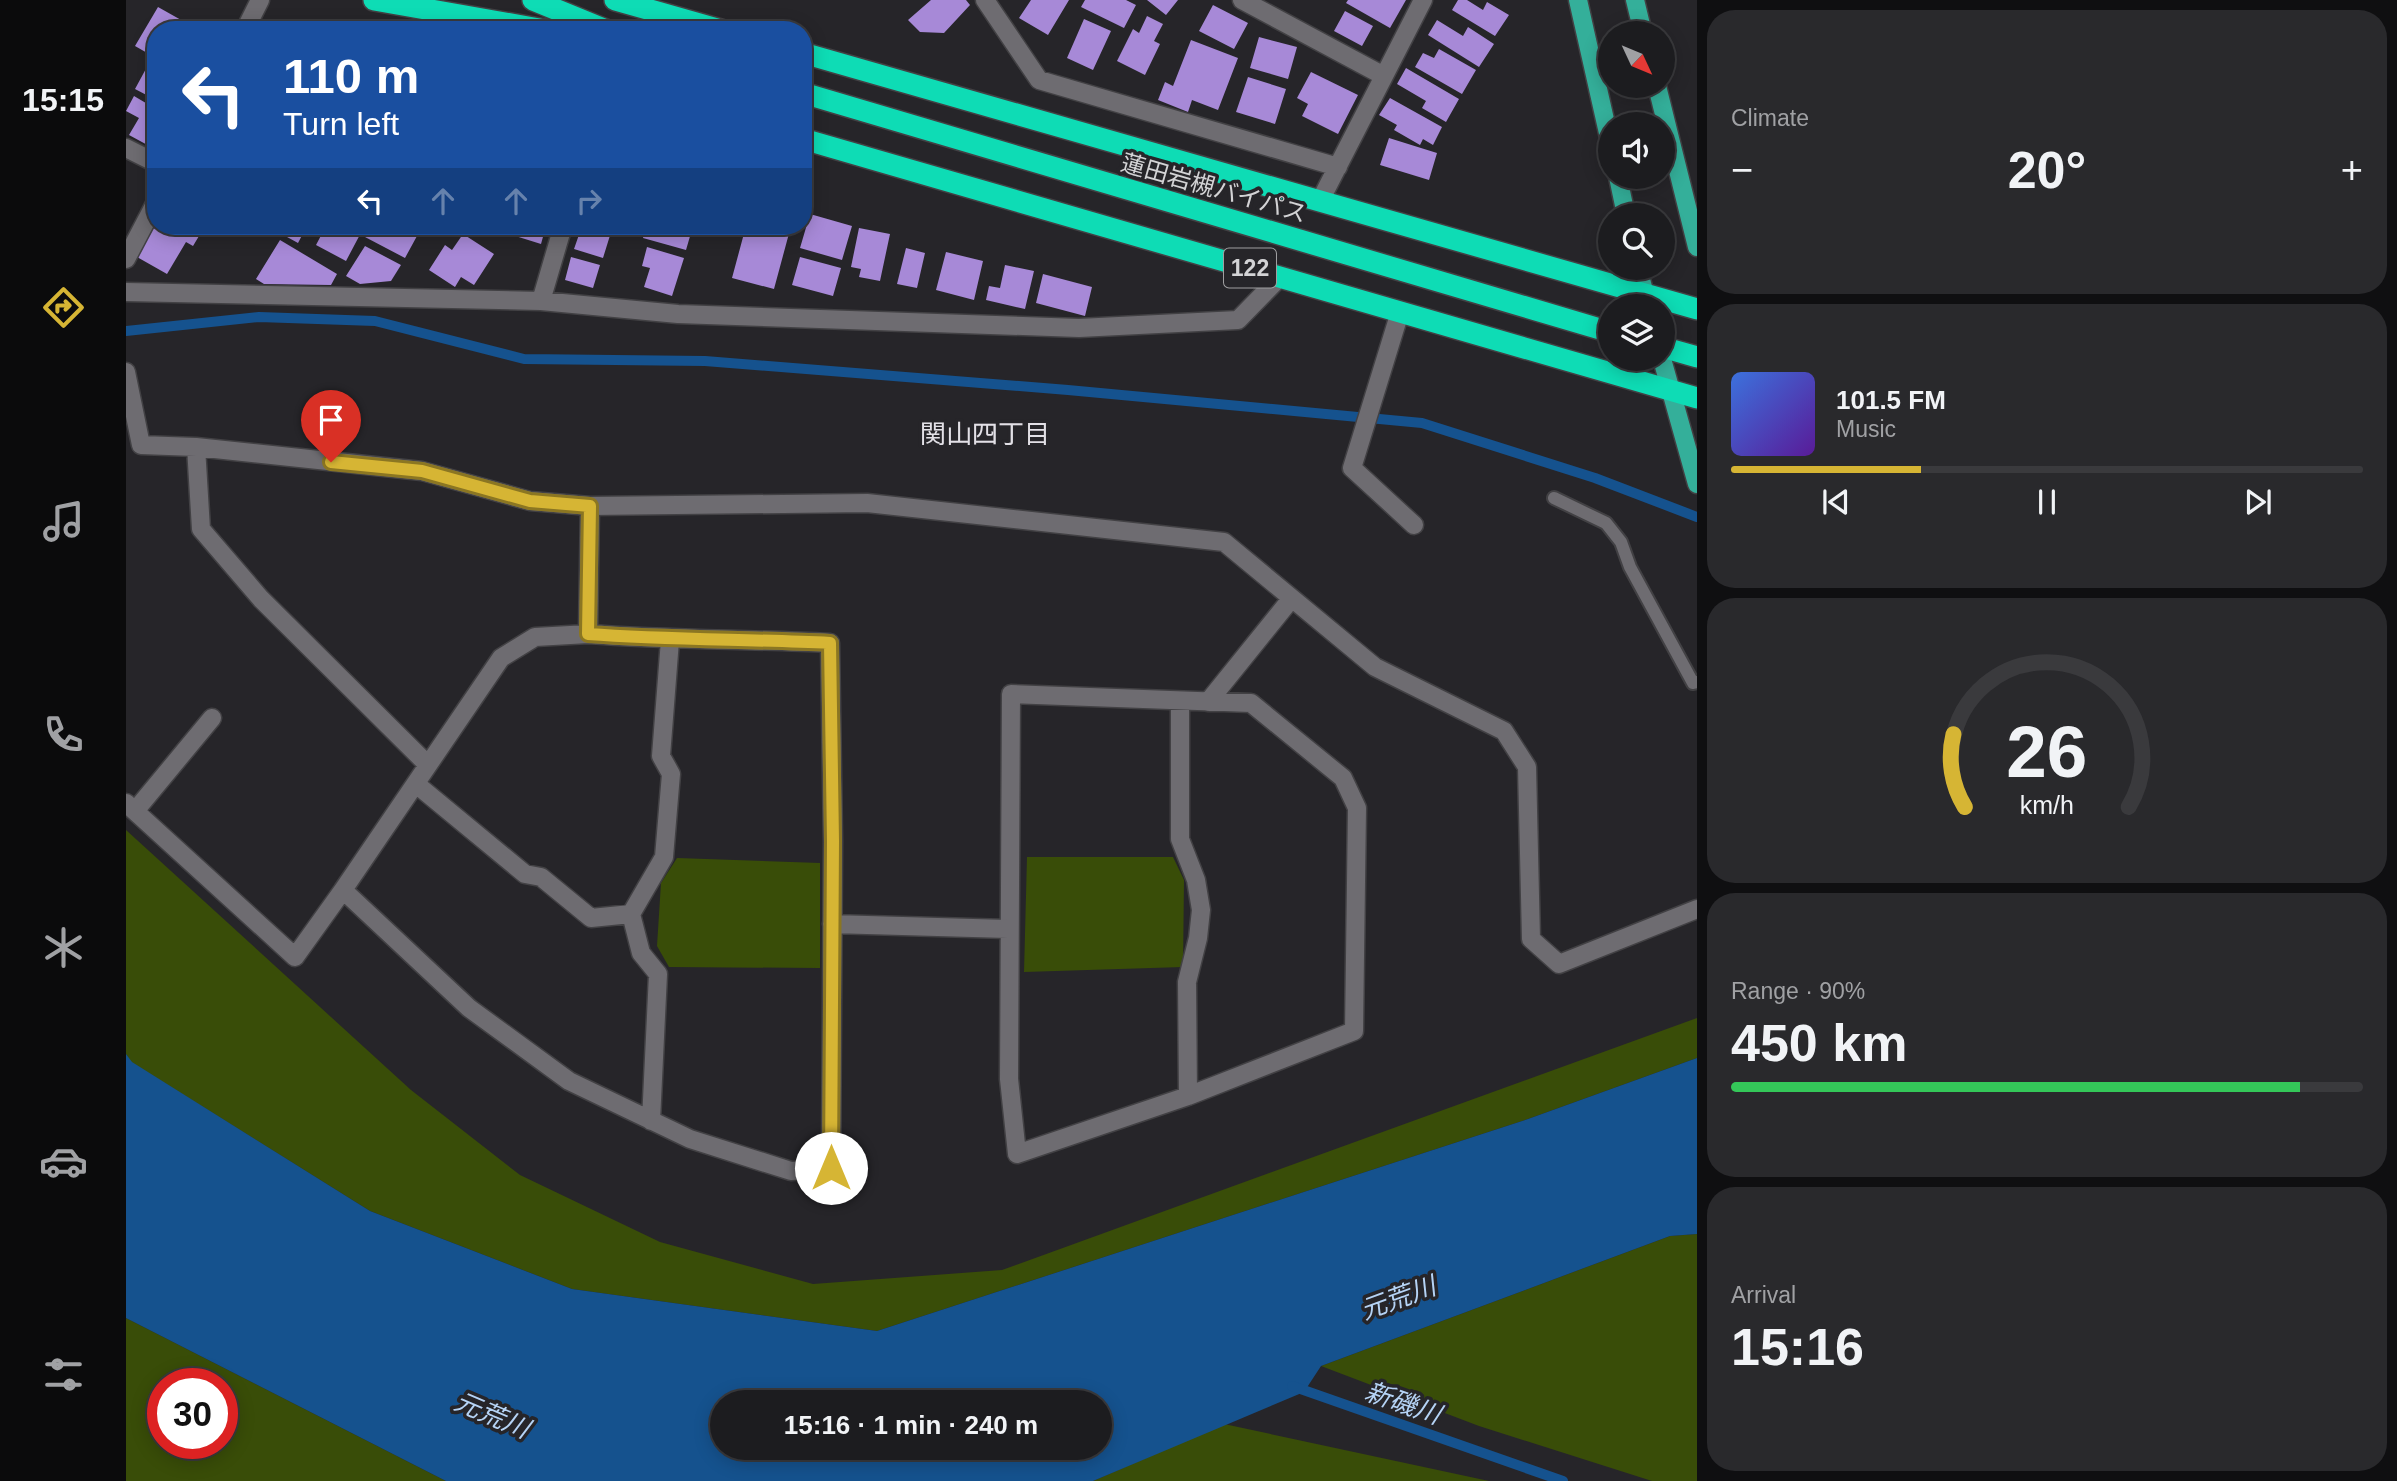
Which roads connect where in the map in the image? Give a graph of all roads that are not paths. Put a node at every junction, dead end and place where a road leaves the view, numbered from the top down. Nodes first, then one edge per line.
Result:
1 (261, 0) edge
2 (533, 0) edge
3 (615, 0) edge
4 (985, 0) edge
5 (1242, 0) edge
6 (1423, 0) edge
7 (1578, 0) edge
8 (1635, 0) edge
9 (377, 1) edge
10 (250, 21) edge
11 (437, 21) edge
12 (493, 21) edge
13 (584, 21) edge
14 (689, 21) edge
15 (1640, 21) edge
16 (812, 56) edge
17 (1382, 75) junction
18 (812, 96) edge
19 (1660, 98) edge
20 (1603, 112) edge
21 (812, 142) edge
22 (126, 148) edge
23 (147, 158) edge
24 (1338, 167) junction
25 (1320, 201) junction
26 (147, 219) edge
27 (560, 235) edge
28 (1697, 247) edge
29 (126, 260) edge
30 (1280, 277) junction
31 (126, 292) edge
32 (1626, 294) edge
33 (541, 301) junction
34 (1675, 305) edge
35 (1697, 309) edge
36 (1400, 312) junction
37 (1598, 328) edge
38 (1675, 351) edge
39 (1697, 357) edge
40 (1665, 371) edge
41 (126, 372) edge
42 (1671, 390) junction
43 (1697, 398) edge
44 (134, 444) edge
45 (196, 447) junction
46 (1697, 484) edge
47 (1554, 498) dead end
48 (590, 506) junction
49 (1415, 525) dead end
50 (1290, 599) junction
51 (588, 634) junction
52 (670, 640) junction
53 (1697, 682) edge
54 (1208, 702) junction
55 (1180, 703) junction
56 (212, 718) dead end
57 (428, 765) junction
58 (416, 784) junction
59 (130, 807) edge
60 (343, 890) junction
61 (1697, 909) edge
62 (631, 914) junction
63 (832, 924) junction
64 (1008, 929) junction
65 (1188, 1096) junction
66 (651, 1121) junction

1 - 10 street
2 - 13 highway
3 - 14 highway
4 - 24 street
5 - 17 street
6 - 17 street
7 - 20 main road
8 - 15 main road
9 - 11 highway
9 - 12 highway
16 - 25 highway
17 - 24 street
18 - 37 highway, 蓮田岩槻バイパス / 122
19 - 28 main road
21 - 30 highway, 122
22 - 23 street
24 - 25 street
25 - 32 highway
26 - 29 street
27 - 33 street
30 - 33 street
30 - 36 highway, 122
31 - 33 street
34 - 35 highway
36 - 42 highway, 122
36 - 49 street
38 - 39 highway
40 - 42 main road
41 - 44 street
42 - 43 highway, 122
42 - 46 main road
44 - 45 street
45 - 48 street
45 - 57 street
47 - 53 lane
48 - 50 street
48 - 51 street
50 - 54 street
50 - 61 street
51 - 52 street
51 - 57 street
52 - 62 street
52 - 63 street
54 - 55 street
54 - 65 street
55 - 64 street
55 - 65 street
56 - 59 street
57 - 58 street
58 - 60 street
58 - 62 street
59 - 60 street
60 - 66 street
62 - 66 street
63 - 64 street
63 - 66 street
64 - 65 street

